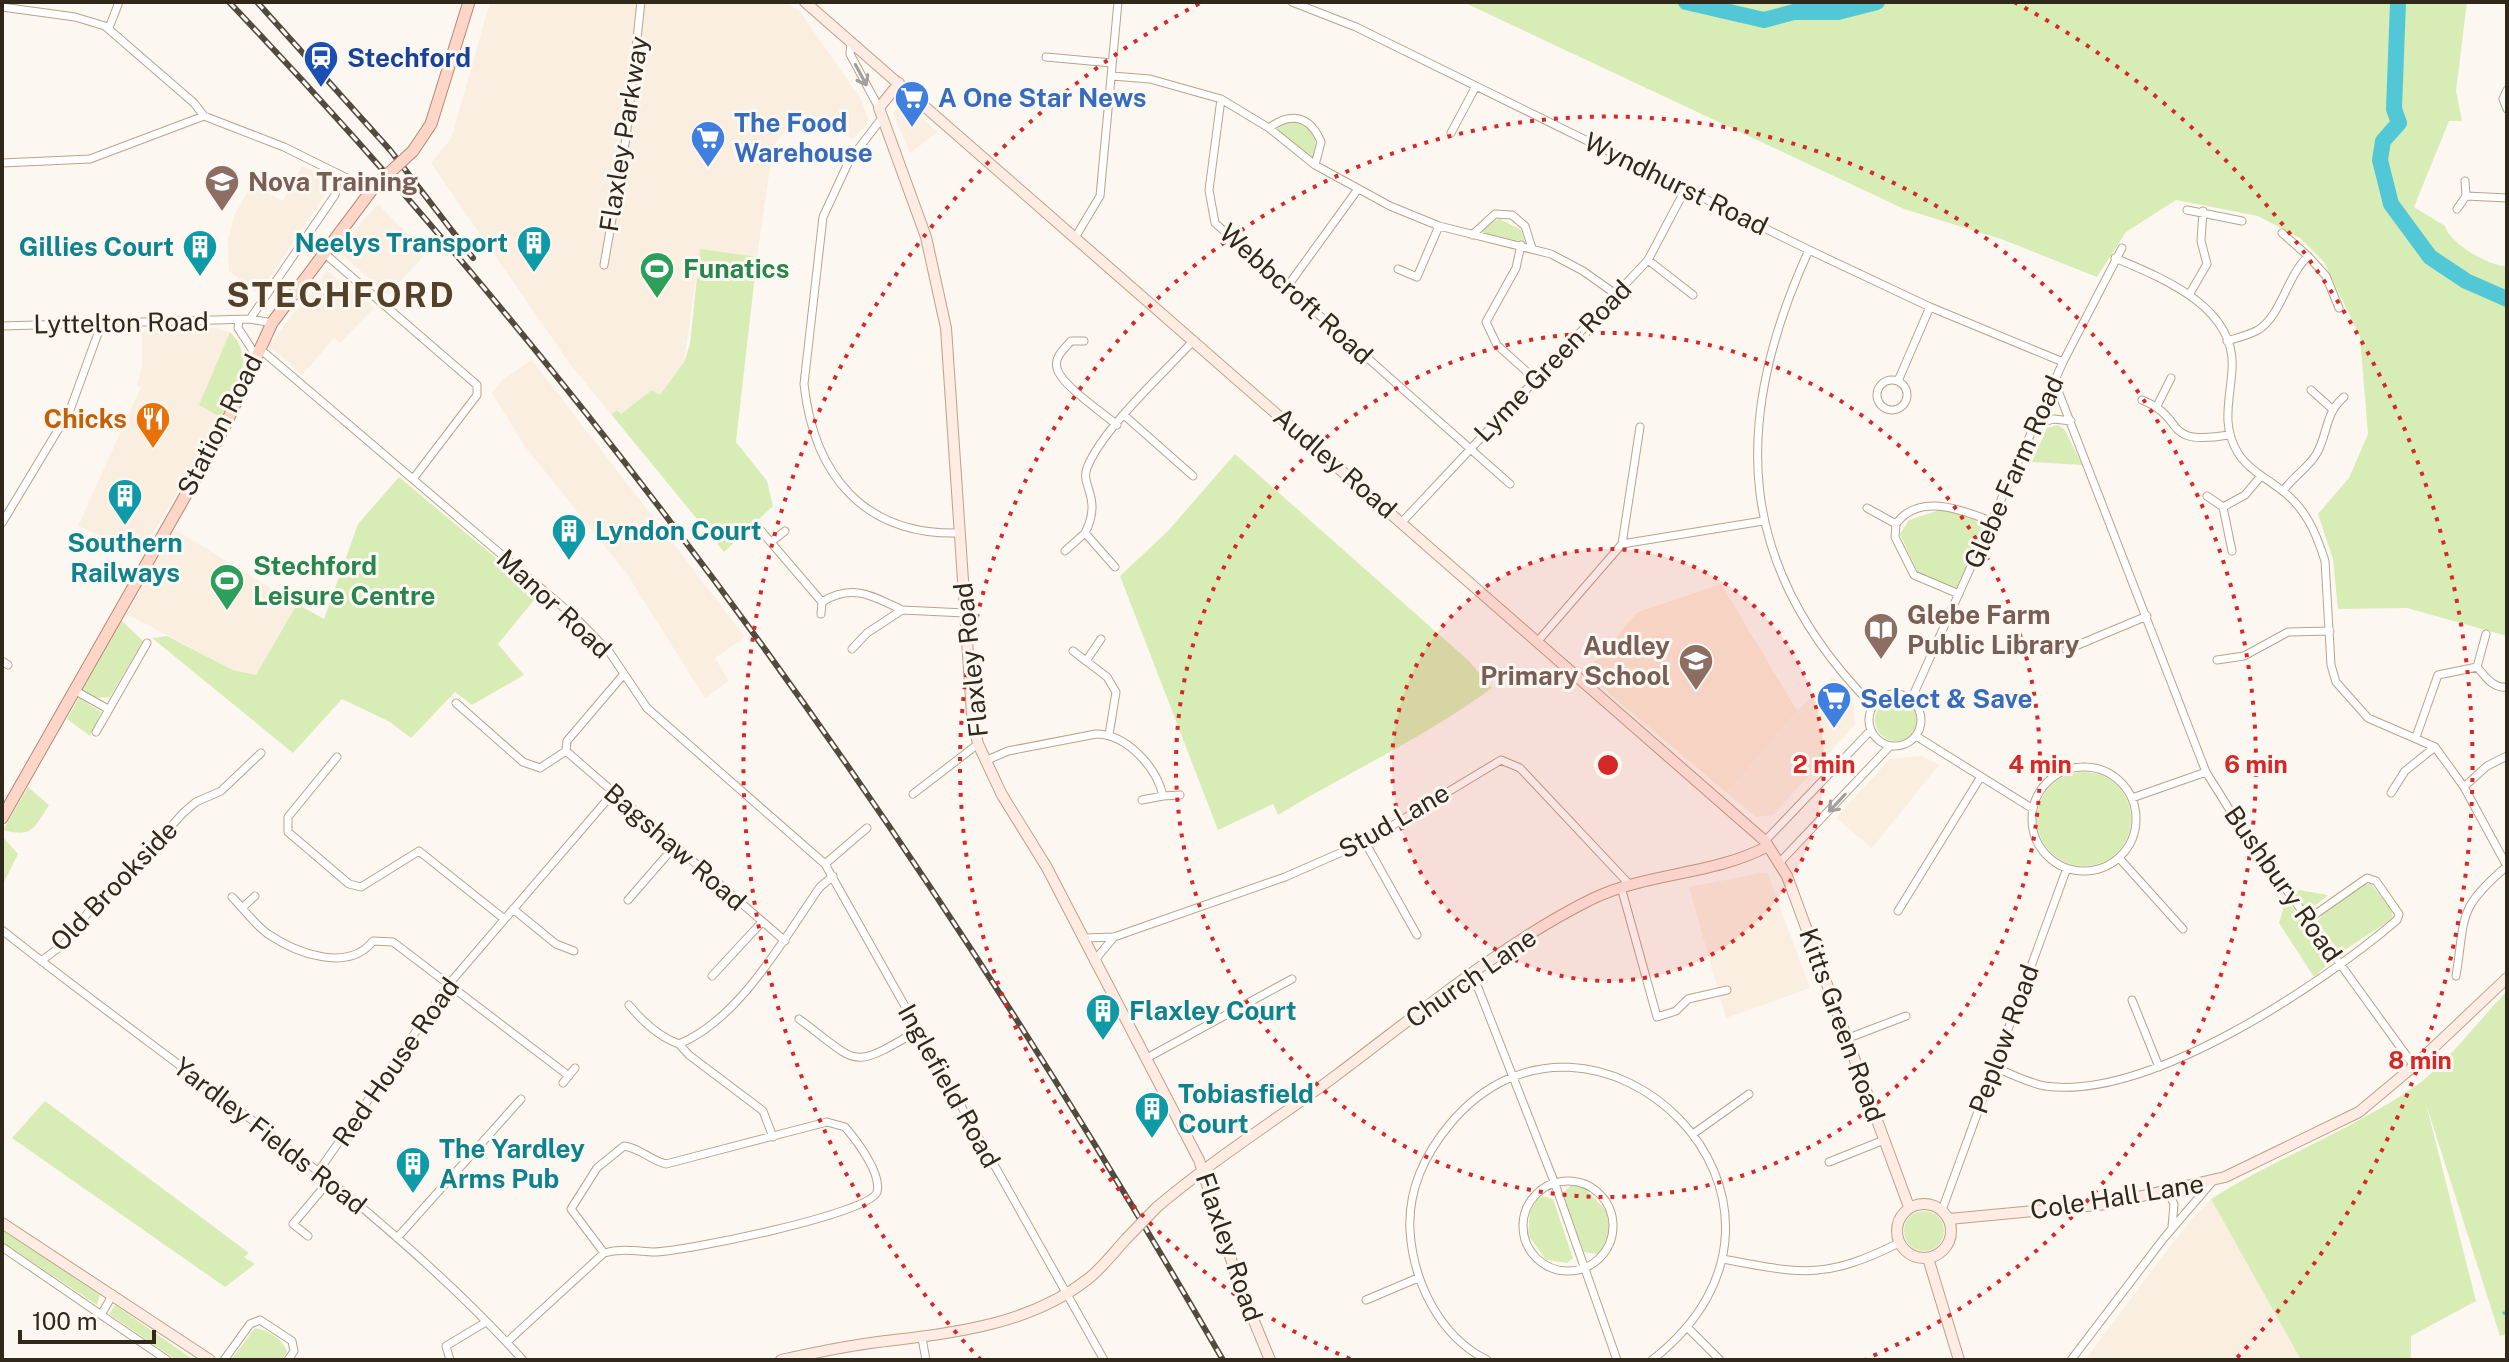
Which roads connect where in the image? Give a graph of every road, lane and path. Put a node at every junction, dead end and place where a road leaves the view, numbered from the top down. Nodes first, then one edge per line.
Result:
1 (119, 2) edge
2 (469, 2) edge
3 (641, 2) edge
4 (805, 2) edge
5 (1118, 2) edge
6 (1292, 2) edge
7 (2, 7) edge
8 (109, 28) junction
9 (851, 41) junction
10 (1046, 57) dead end
11 (1112, 63) junction
12 (1112, 76) junction
13 (899, 83) junction
14 (1476, 86) junction
15 (2507, 90) edge
16 (1221, 99) junction
17 (2507, 109) edge
18 (881, 113) junction
19 (204, 116) junction
20 (1269, 128) junction
21 (1451, 133) dead end
22 (2, 163) edge
23 (1315, 165) junction
24 (338, 174) junction
25 (2465, 181) dead end
26 (373, 188) junction
27 (1686, 188) junction
28 (1358, 189) junction
29 (2466, 196) junction
30 (2507, 198) edge
31 (2457, 209) dead end
32 (2187, 210) dead end
33 (2203, 211) junction
34 (2242, 221) dead end
35 (1439, 226) junction
36 (2282, 233) dead end
37 (1472, 235) junction
38 (1076, 236) junction
39 (1521, 245) junction
40 (1532, 248) junction
41 (2122, 248) dead end
42 (1809, 250) junction
43 (324, 253) junction
44 (2308, 256) junction
45 (2115, 258) junction
46 (1648, 260) junction
47 (604, 265) dead end
48 (1398, 269) dead end
49 (1287, 287) junction
50 (1617, 295) junction
51 (1693, 295) dead end
52 (2189, 295) junction
53 (1930, 307) junction
54 (2339, 308) dead end
55 (250, 319) junction
56 (239, 320) junction
57 (272, 323) junction
58 (101, 325) junction
59 (2, 326) edge
60 (1194, 340) junction
61 (1084, 341) dead end
62 (2227, 341) junction
63 (257, 351) junction
64 (2063, 362) junction
65 (2171, 378) dead end
66 (1536, 380) junction
67 (1898, 381) junction
68 (2055, 383) junction
69 (2311, 390) dead end
70 (2344, 397) dead end
71 (2142, 400) dead end
72 (2157, 406) junction
73 (2331, 408) junction
74 (1125, 416) junction
75 (2071, 421) junction
76 (2035, 424) junction
77 (1117, 425) junction
78 (1640, 431) dead end
79 (2229, 435) junction
80 (1469, 449) junction
81 (1193, 476) dead end
82 (2261, 476) junction
83 (413, 479) junction
84 (1510, 484) dead end
85 (2283, 491) junction
86 (2207, 496) dead end
87 (2223, 507) junction
88 (1867, 508) dead end
89 (1763, 521) junction
90 (1991, 521) junction
91 (1402, 522) junction
92 (2, 523) edge
93 (1896, 524) junction
94 (756, 525) dead end
95 (785, 531) dead end
96 (960, 533) junction
97 (1085, 533) junction
98 (771, 542) junction
99 (1622, 544) junction
100 (1065, 551) dead end
101 (2232, 551) dead end
102 (1115, 567) dead end
103 (1959, 594) junction
104 (822, 602) junction
105 (902, 610) junction
106 (965, 613) junction
107 (821, 614) dead end
108 (2147, 616) junction
109 (2330, 631) junction
110 (2486, 634) dead end
111 (1101, 639) dead end
112 (1538, 641) junction
113 (147, 643) dead end
114 (852, 649) dead end
115 (2066, 650) dead end
116 (1073, 651) dead end
117 (2217, 660) dead end
118 (1086, 661) junction
119 (2477, 667) junction
120 (624, 674) junction
121 (2507, 687) edge
122 (74, 690) junction
123 (1911, 700) junction
124 (456, 703) dead end
125 (1873, 706) junction
126 (108, 709) junction
127 (1871, 730) junction
128 (96, 732) dead end
129 (1109, 735) junction
130 (1916, 736) junction
131 (2416, 737) junction
132 (978, 744) junction
133 (1890, 746) junction
134 (2435, 747) junction
135 (566, 751) junction
136 (261, 753) dead end
137 (2507, 756) edge
138 (337, 757) dead end
139 (985, 761) junction
140 (2206, 772) junction
141 (1980, 778) junction
142 (2464, 787) junction
143 (613, 793) junction
144 (2391, 793) dead end
145 (913, 794) dead end
146 (1180, 795) dead end
147 (1163, 796) junction
148 (2132, 798) junction
149 (1142, 800) dead end
150 (2033, 809) junction
151 (2, 818) edge
152 (867, 828) dead end
153 (1365, 842) junction
154 (1766, 843) junction
155 (674, 847) junction
156 (2119, 858) junction
157 (1780, 862) junction
158 (825, 864) junction
159 (2507, 866) edge
160 (2067, 868) junction
161 (833, 876) junction
162 (1625, 886) junction
163 (255, 896) dead end
164 (232, 897) dead end
165 (628, 900) dead end
166 (242, 908) junction
167 (513, 909) junction
168 (1898, 911) dead end
169 (503, 918) junction
170 (2307, 920) junction
171 (762, 922) junction
172 (2183, 929) dead end
173 (2, 930) edge
174 (1417, 935) dead end
175 (1114, 937) junction
176 (1084, 938) junction
177 (785, 941) junction
178 (574, 951) dead end
179 (1095, 960) junction
180 (2459, 960) junction
181 (41, 961) junction
182 (2470, 962) dead end
183 (2340, 964) junction
184 (1473, 975) junction
185 (712, 976) dead end
186 (2456, 976) dead end
187 (2507, 978) edge
188 (1292, 979) dead end
189 (449, 984) junction
190 (1727, 990) dead end
191 (2132, 1000) dead end
192 (629, 1005) dead end
193 (1906, 1016) dead end
194 (799, 1019) dead end
195 (917, 1031) junction
196 (1846, 1039) junction
197 (679, 1044) junction
198 (1145, 1059) junction
199 (2414, 1066) junction
200 (1993, 1067) junction
201 (2159, 1067) junction
202 (575, 1068) dead end
203 (569, 1076) junction
204 (1513, 1079) junction
205 (563, 1083) dead end
206 (1749, 1094) dead end
207 (521, 1099) dead end
208 (1693, 1134) junction
209 (773, 1137) junction
210 (1884, 1140) junction
211 (1829, 1162) dead end
212 (1202, 1169) junction
213 (318, 1172) junction
214 (329, 1181) junction
215 (2212, 1182) junction
216 (1555, 1184) junction
217 (2168, 1192) junction
218 (1909, 1207) junction
219 (1946, 1214) junction
220 (2, 1223) edge
221 (2172, 1229) junction
222 (308, 1236) dead end
223 (397, 1238) junction
224 (1899, 1243) junction
225 (2, 1247) edge
226 (604, 1253) junction
227 (1928, 1258) junction
228 (1723, 1259) junction
229 (1584, 1266) junction
230 (1418, 1278) junction
231 (113, 1294) junction
232 (1067, 1294) junction
233 (1366, 1300) dead end
234 (101, 1315) junction
235 (486, 1322) junction
236 (1687, 1327) junction
237 (922, 1338) junction
238 (507, 1342) junction
239 (1480, 1359) edge
240 (167, 1360) edge
241 (210, 1360) edge
242 (224, 1360) edge
243 (288, 1360) edge
244 (450, 1360) edge
245 (523, 1360) edge
246 (781, 1360) edge
247 (926, 1360) edge
248 (1104, 1360) edge
249 (1270, 1360) edge
250 (1617, 1360) edge
251 (1652, 1360) edge
252 (1720, 1360) edge
253 (1959, 1360) edge
254 (2071, 1360) edge

1 - 8 street
2 - 26 main road, Station Road, bridge
3 - 47 street, Flaxley Parkway
4 - 9 street
5 - 11 street
6 - 14 street, Wyndhurst Road
7 - 8 street
8 - 19 street
9 - 13 street
9 -> 18 street
10 - 11 street
11 - 12 street
12 - 16 street
12 - 38 street
13 - 18 street
13 - 38 street, Audley Road
14 - 21 street
14 - 27 street, Wyndhurst Road
15 - 17 street
16 - 20 street
16 - 49 street, Webbcroft Road
18 - 96 street, Flaxley Road
18 - 96 street
19 - 22 street
19 - 24 street
20 - 23 street
20 - 23 street
23 - 28 street
24 - 26 street
24 - 55 street
25 - 29 street
26 - 43 main road, Station Road
27 - 42 street, Wyndhurst Road
27 - 46 street, Lyme Green Road
28 - 35 street
28 - 49 street
29 - 30 street
29 - 31 street
32 - 33 street
33 - 34 street
33 - 52 street
35 - 37 street
35 - 48 street
36 - 44 street
37 - 39 street
37 - 40 street
38 - 60 street, Audley Road
39 - 40 street
39 - 66 street
40 - 50 street
41 - 45 street, Glebe Farm Road
42 - 53 street, Wyndhurst Road
42 - 89 street
43 - 57 main road, Station Road
43 - 83 street
44 - 54 street
44 - 62 street
45 - 52 street
45 - 64 street, Glebe Farm Road
46 - 50 street, Lyme Green Road
46 - 51 street
49 - 80 street, Webbcroft Road
50 - 66 street, Lyme Green Road
52 - 62 street
53 - 64 street, Wyndhurst Road
53 - 67 street
55 - 56 street, Lyttelton Road
55 - 57 street, Lyttelton Road
56 - 58 street, Lyttelton Road
56 - 63 street, Lyttelton Road
57 - 63 main road, Station Road
58 - 59 street, Lyttelton Road
58 - 92 street
60 - 74 street
60 - 91 street, Audley Road
61 - 77 street
62 - 79 street
63 - 83 street, Manor Road
63 - 122 main road, Station Road
64 - 68 street, Glebe Farm Road
65 - 72 street
66 - 80 street, Lyme Green Road
67 - 67 street
68 - 75 street, Bushbury Road
68 - 76 street, Glebe Farm Road
69 - 73 street
70 - 73 street
71 - 72 street
72 - 79 street
73 - 85 street
74 - 77 street
74 - 81 street
75 - 76 street
75 - 108 street, Bushbury Road
76 - 90 street, Glebe Farm Road
77 - 97 street
78 - 99 street
79 - 82 street
80 - 84 street, Webbcroft Road
80 - 91 street, Lyme Green Road
82 - 85 street
82 - 87 street
83 - 120 street, Manor Road
85 - 109 street
86 - 87 street
87 - 101 street
88 - 93 street
89 - 99 street
89 - 125 street
90 - 93 street
90 - 103 street, Glebe Farm Road
91 - 112 street, Audley Road
93 - 103 street
94 - 98 street
95 - 98 street
96 - 106 street, Flaxley Road
97 - 100 street
97 - 102 street
98 - 104 street
99 - 112 street
103 - 123 street, Glebe Farm Road
104 - 105 street
104 - 107 street
105 - 106 street
105 - 114 street
106 - 132 street, Flaxley Road
108 - 115 street
108 - 140 street, Bushbury Road
109 - 117 street
109 - 131 street
110 - 119 street
111 - 118 street
112 - 154 street, Audley Road
113 - 126 street
116 - 118 street
118 - 129 street
119 - 121 street
119 - 131 street
120 - 135 street
120 - 158 street, Manor Road
122 - 126 street
122 - 151 main road, Station Road
123 - 125 street
123 - 130 street
124 - 135 street
125 - 127 street
126 - 128 street
127 - 133 street
127 - 154 street
129 - 139 street
129 - 147 street
130 - 133 street
130 - 141 street
131 - 134 street
132 - 139 street, Flaxley Road
132 - 145 street
133 -> 157 street
134 - 142 street
134 - 144 street
135 - 143 street, Bagshaw Road
136 - 181 street, Old Brookside
137 - 142 street
138 - 169 street
139 - 176 street, Flaxley Road
140 - 148 street
140 - 170 street, Bushbury Road
141 - 150 street
141 - 168 street
142 - 159 street
143 - 155 street, Bagshaw Road
143 - 167 street, Red House Road
146 - 147 street
147 - 149 street
148 - 150 street
148 - 156 street
150 - 160 street
152 - 158 street
153 - 162 street, Stud Lane
153 - 174 street
153 - 175 street, Stud Lane
154 - 157 street, Kitts Green Road
154 - 162 street, Church Lane
155 - 165 street
155 - 171 street, Bagshaw Road
156 - 160 street
156 - 172 street
157 - 196 street, Kitts Green Road
158 - 161 street, Manor Road
159 - 180 street
160 - 200 street, Peplow Road
161 - 177 street
161 - 195 street, Inglefield Road
162 - 184 street, Church Lane
162 - 190 street
163 - 166 street
164 - 166 street
166 - 189 street
167 - 169 street, Red House Road
167 - 178 street
169 - 189 street, Red House Road
170 - 183 street, Bushbury Road
170 - 183 street
171 - 177 street, Bagshaw Road
171 - 185 street
173 - 181 street, Yardley Fields Road
175 - 176 street, Stud Lane
175 - 179 street
176 - 179 street, Flaxley Road
177 - 197 street
179 - 198 street, Flaxley Road
180 - 182 street
180 - 186 street
181 - 213 street, Yardley Fields Road
183 - 199 street, Bushbury Road
183 - 201 street
184 - 204 street
184 - 212 street, Church Lane
187 - 199 street, Cole Hall Lane
188 - 198 street
189 - 203 street
189 - 213 street, Red House Road
191 - 201 street
192 - 197 street
193 - 196 street
194 - 195 street
195 - 232 street, Inglefield Road
196 - 210 street, Kitts Green Road
197 - 209 street
198 - 212 street, Flaxley Road
199 - 215 street, Cole Hall Lane
200 - 201 street
200 - 219 street, Peplow Road
202 - 203 street
203 - 205 street
204 - 208 street
204 - 216 street
204 - 230 street
206 - 208 street
207 - 223 street
208 - 228 street
209 - 226 street
209 - 226 street
210 - 211 street
210 - 218 street, Kitts Green Road
212 - 232 street, Church Lane, bridge
212 - 249 street, Flaxley Road
213 - 214 street, Yardley Fields Road
214 - 222 street
214 - 223 street, Yardley Fields Road
215 - 217 street, Cole Hall Lane
215 - 221 street
216 - 229 street
216 - 229 street
216 - 229 street
217 - 219 street, Cole Hall Lane
217 - 221 street
218 - 219 street
218 - 224 street
219 - 227 street
220 - 231 street
221 - 254 street
223 - 235 street, Yardley Fields Road
224 - 227 street
224 - 228 street
225 - 234 street
226 - 238 street
227 - 253 street
228 - 236 street
229 - 250 street
230 - 233 street
230 - 239 street
231 - 234 street
231 - 241 street
232 - 237 street, Church Lane
232 - 248 street, Inglefield Road
234 - 240 street
235 - 238 street, Yardley Fields Road
235 - 244 street
236 - 251 street
236 - 252 street
237 - 246 street, Church Lane
237 - 247 street
238 - 245 street, Yardley Fields Road
242 - 243 street

